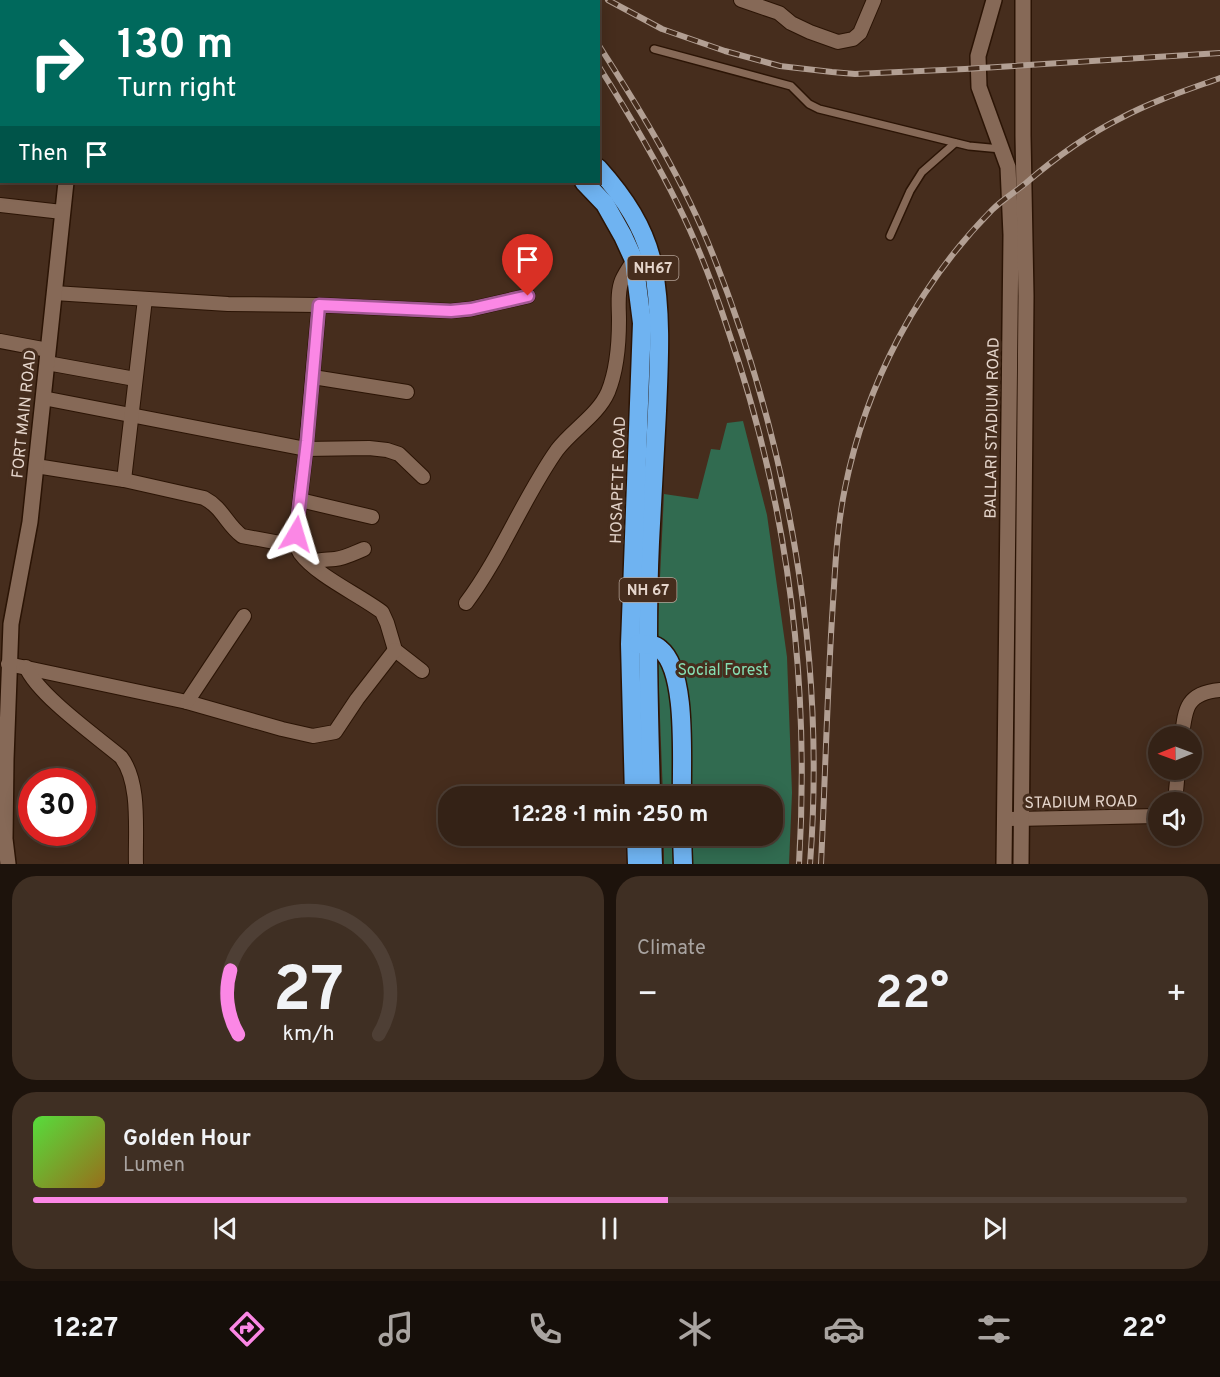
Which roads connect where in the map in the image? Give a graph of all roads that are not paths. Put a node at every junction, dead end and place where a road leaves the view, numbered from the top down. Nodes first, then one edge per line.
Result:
1 (741, 0) edge
2 (874, 0) edge
3 (992, 0) edge
4 (1023, 0) edge
5 (654, 49) dead end
6 (955, 143) junction
7 (1001, 149) junction
8 (600, 170) edge
9 (66, 183) edge
10 (585, 183) edge
11 (0, 206) edge
12 (62, 212) junction
13 (890, 236) dead end
14 (634, 260) junction
15 (54, 293) junction
16 (528, 296) dead end
17 (1018, 296) junction
18 (145, 299) junction
19 (319, 305) junction
20 (0, 341) edge
21 (47, 357) junction
22 (314, 377) junction
23 (135, 379) junction
24 (658, 384) joint
25 (407, 392) dead end
26 (43, 398) junction
27 (131, 415) junction
28 (306, 449) junction
29 (36, 466) junction
30 (423, 477) dead end
31 (124, 480) junction
32 (300, 500) junction
33 (372, 517) dead end
34 (297, 546) junction
35 (364, 549) dead end
36 (310, 563) junction
37 (466, 603) dead end
38 (244, 616) dead end
39 (6, 624) edge
40 (639, 644) junction
41 (394, 650) junction
42 (8, 664) junction
43 (26, 667) junction
44 (422, 671) dead end
45 (1220, 690) edge
46 (187, 702) junction
47 (1183, 726) edge
48 (634, 786) edge
49 (650, 786) edge
50 (682, 786) edge
51 (1148, 816) edge
52 (1021, 818) junction
53 (1004, 819) junction
54 (3, 844) edge
55 (636, 846) edge
56 (652, 846) edge
57 (682, 846) edge
58 (8, 864) edge
59 (136, 864) edge
60 (637, 864) edge
61 (653, 864) edge
62 (683, 864) edge
63 (1004, 864) edge
64 (1021, 864) edge

1 - 2 street
3 - 7 street, BALLARI STADIUM ROAD
4 - 17 street, BALLARI STADIUM ROAD
5 - 6 lane
6 - 7 lane
6 - 13 lane
7 - 17 street, BALLARI STADIUM ROAD
8 - 24 highway, NH67
9 - 12 street, FORT MAIN ROAD
10 - 14 highway, HOSAPETE ROAD / NH67
11 - 12 street
12 - 15 street, FORT MAIN ROAD
14 - 37 street
14 - 40 highway, HOSAPETE ROAD / NH67
15 - 18 street
15 - 21 street, FORT MAIN ROAD
16 - 19 street
17 - 52 street, BALLARI STADIUM ROAD
17 - 53 street, BALLARI STADIUM ROAD
18 - 19 street
18 - 23 street
19 - 22 street
20 - 21 street
21 - 23 street
21 - 26 street, FORT MAIN ROAD
22 - 25 street
22 - 28 street
23 - 27 street
24 - 40 highway, HOSAPETE ROAD / NH 67
26 - 27 street
26 - 29 street, FORT MAIN ROAD
27 - 28 street
27 - 31 street
28 - 30 street
28 - 32 street
29 - 31 street
29 - 39 street, FORT MAIN ROAD
31 - 34 street
32 - 33 street
32 - 34 street
34 - 36 street
35 - 36 street
36 - 41 street
38 - 46 street
39 - 42 street, FORT MAIN ROAD
40 - 48 highway, HOSAPETE ROAD / NH67
40 - 49 highway, HOSAPETE ROAD / NH 67
40 - 50 highway
41 - 44 street
41 - 46 street
42 - 43 street
42 - 54 street, FORT MAIN ROAD
43 - 46 street
43 - 59 street
45 - 47 street
51 - 52 street, STADIUM ROAD
52 - 53 street, STADIUM ROAD
52 - 64 street, BALLARI STADIUM ROAD
53 - 63 street, BALLARI STADIUM ROAD
54 - 58 street, FORT MAIN ROAD
55 - 60 highway
56 - 61 highway
57 - 62 highway

